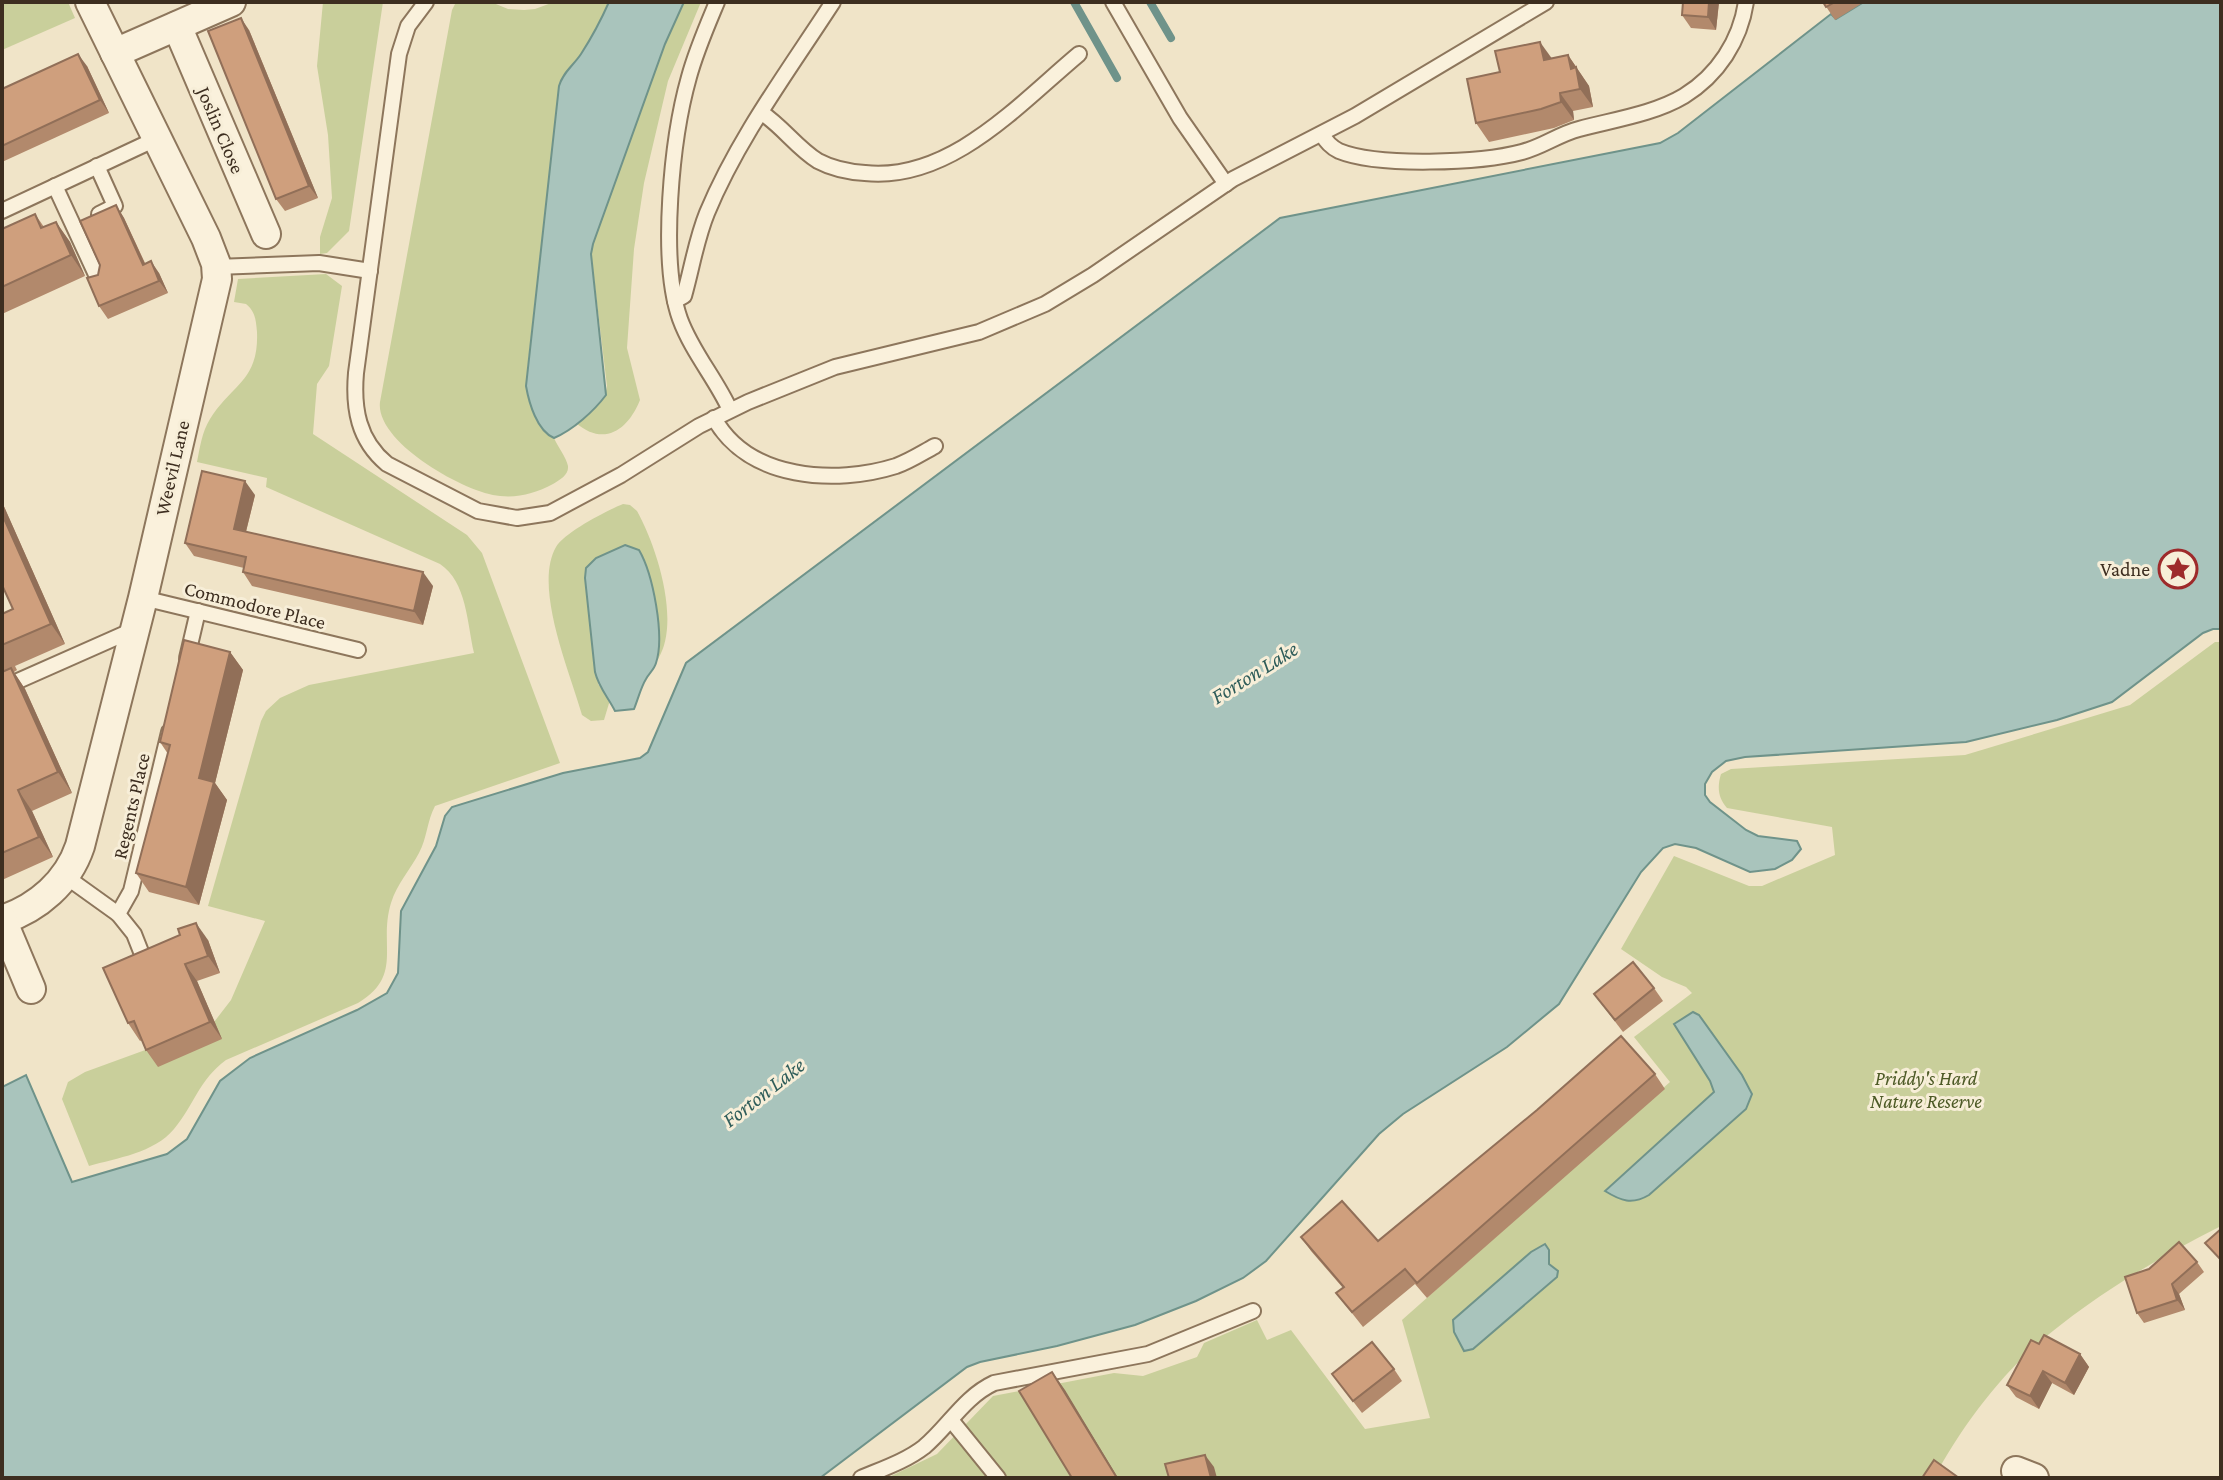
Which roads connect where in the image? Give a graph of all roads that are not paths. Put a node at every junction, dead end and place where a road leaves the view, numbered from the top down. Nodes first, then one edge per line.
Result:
1 (90, 2) edge
2 (231, 2) edge
3 (426, 2) edge
4 (717, 2) edge
5 (833, 2) edge
6 (1113, 2) edge
7 (1546, 2) edge
8 (1746, 2) edge
9 (185, 15) edge
10 (115, 53) junction
11 (1079, 54) dead end
12 (762, 113) junction
13 (1322, 134) junction
14 (158, 138) junction
15 (97, 166) junction
16 (1226, 184) junction
17 (55, 186) junction
18 (2, 211) edge
19 (73, 226) junction
20 (266, 234) dead end
21 (216, 267) junction
22 (370, 271) junction
23 (99, 281) edge
24 (675, 301) junction
25 (730, 410) junction
26 (714, 418) junction
27 (935, 446) dead end
28 (143, 598) junction
29 (198, 611) junction
30 (134, 630) junction
31 (358, 650) dead end
32 (184, 673) edge
33 (2, 688) edge
34 (172, 720) edge
35 (65, 876) junction
36 (118, 914) junction
37 (2, 920) edge
38 (145, 962) edge
39 (31, 989) dead end
40 (1253, 1311) dead end
41 (951, 1420) junction
42 (861, 1478) edge
43 (998, 1478) edge

1 - 10 street, Weevil Lane
2 - 9 street
3 - 22 lane
4 - 24 lane
5 - 12 lane
6 - 16 lane
7 - 13 lane
8 - 13 lane
9 - 10 street
9 - 20 street, Joslin Close
10 - 14 street, Weevil Lane
11 - 12 lane
12 - 24 lane
13 - 16 lane
14 - 15 lane
14 - 21 street, Weevil Lane
15 - 17 lane
15 - 19 lane
16 - 25 lane
17 - 18 lane
17 - 19 lane
19 - 23 lane
21 - 22 lane
21 - 28 street, Weevil Lane
22 - 26 lane
24 - 25 lane
25 - 26 lane
26 - 27 lane
28 - 29 lane, Commodore Place
28 - 30 street, Weevil Lane
29 - 31 lane, Commodore Place
29 - 32 lane
30 - 33 lane
30 - 35 street, Weevil Lane
34 - 36 lane, Regents Place
35 - 36 lane
35 - 37 street, Weevil Lane
36 - 38 lane
37 - 39 street
40 - 41 lane
41 - 42 lane
41 - 43 lane

